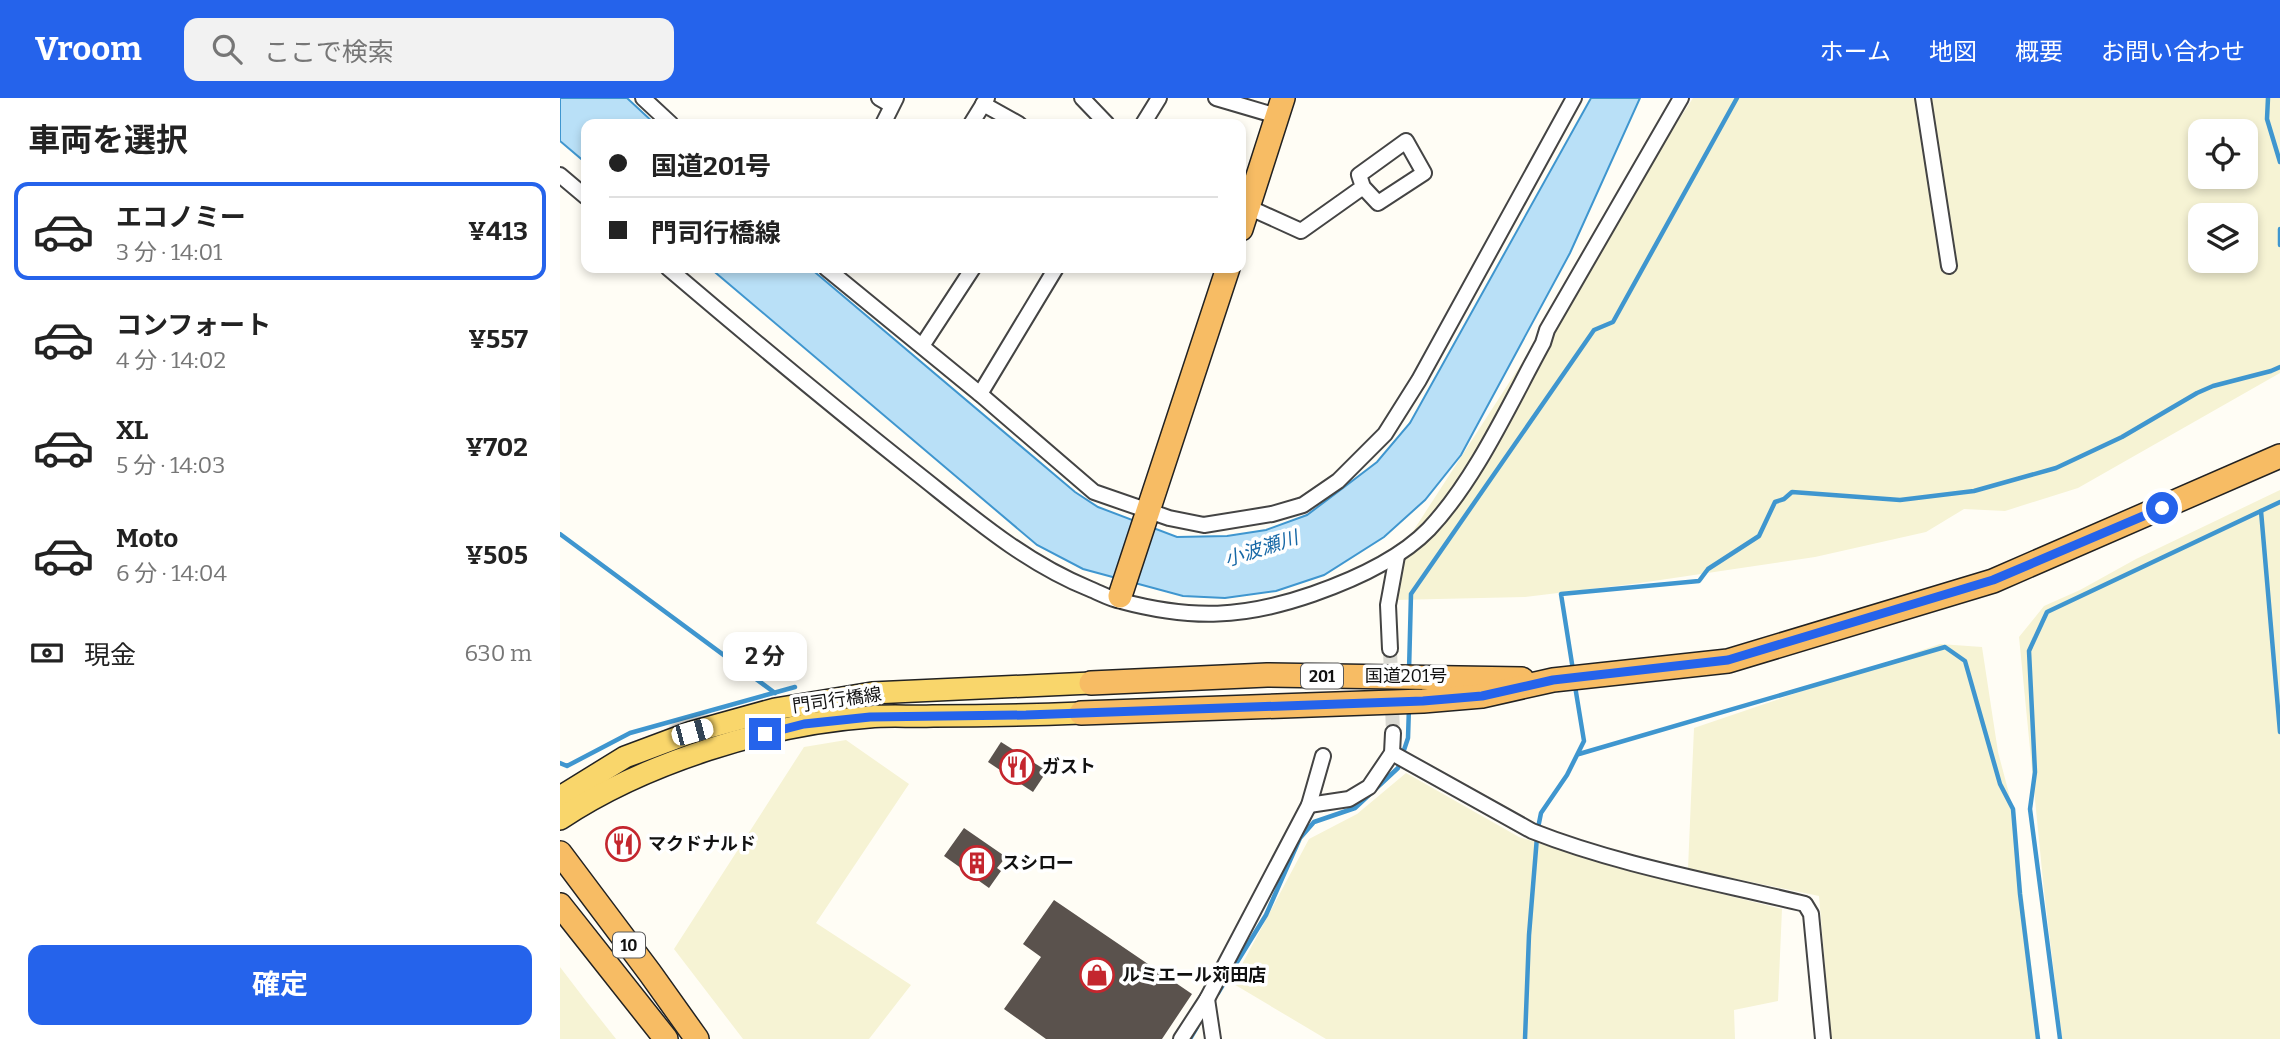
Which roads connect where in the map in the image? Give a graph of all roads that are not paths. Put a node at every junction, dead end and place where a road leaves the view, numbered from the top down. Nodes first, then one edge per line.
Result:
1 (643, 98) edge
2 (1082, 98) edge
3 (1160, 98) edge
4 (1216, 98) edge
5 (1574, 98) edge
6 (1681, 98) edge
7 (1923, 98) edge
8 (889, 100) edge
9 (985, 101) edge
10 (1280, 107) edge
11 (666, 119) edge
12 (884, 119) edge
13 (974, 119) edge
14 (1011, 119) edge
15 (1102, 119) edge
16 (1146, 119) edge
17 (560, 175) edge
18 (1363, 187) junction
19 (581, 193) edge
20 (1248, 207) junction
21 (1246, 213) edge
22 (1949, 266) dead end
23 (674, 273) edge
24 (832, 273) edge
25 (970, 273) edge
26 (1053, 273) edge
27 (1226, 273) edge
28 (922, 346) junction
29 (980, 394) junction
30 (2280, 456) edge
31 (1149, 514) junction
32 (1396, 556) junction
33 (1120, 596) dead end
34 (1390, 649) tunnel mouth
35 (1553, 680) junction
36 (1091, 683) joint
37 (1081, 713) joint
38 (1393, 733) tunnel mouth
39 (1392, 753) junction
40 (1323, 755) dead end
41 (560, 797) edge
42 (1309, 805) junction
43 (560, 819) edge
44 (560, 853) edge
45 (560, 905) edge
46 (1207, 999) junction
47 (666, 1039) edge
48 (696, 1039) edge
49 (1181, 1039) edge
50 (1213, 1039) edge
51 (1823, 1039) edge

1 - 11 street
2 - 15 street
3 - 16 street
4 - 10 street
5 - 31 street
6 - 32 street
7 - 22 street
8 - 12 street
9 - 13 street
9 - 14 street
10 - 20 highway
17 - 19 street
18 - 18 street
18 - 20 street
20 - 21 highway
23 - 32 street
24 - 28 street
25 - 28 street
26 - 29 street
27 - 31 highway
28 - 29 street
29 - 31 street
30 - 35 highway, 国道201号 / 201
31 - 33 highway
32 - 34 street
35 - 36 highway, 国道201号 / 201
35 - 37 highway, 国道201号 / 201
36 - 41 main road, 門司行橋線
37 - 43 main road, 門司行橋線
38 - 39 street
39 - 42 street
39 - 51 street
40 - 42 street
42 - 46 street
44 - 48 highway, 10
45 - 47 highway, 10
46 - 49 street
46 - 50 street

